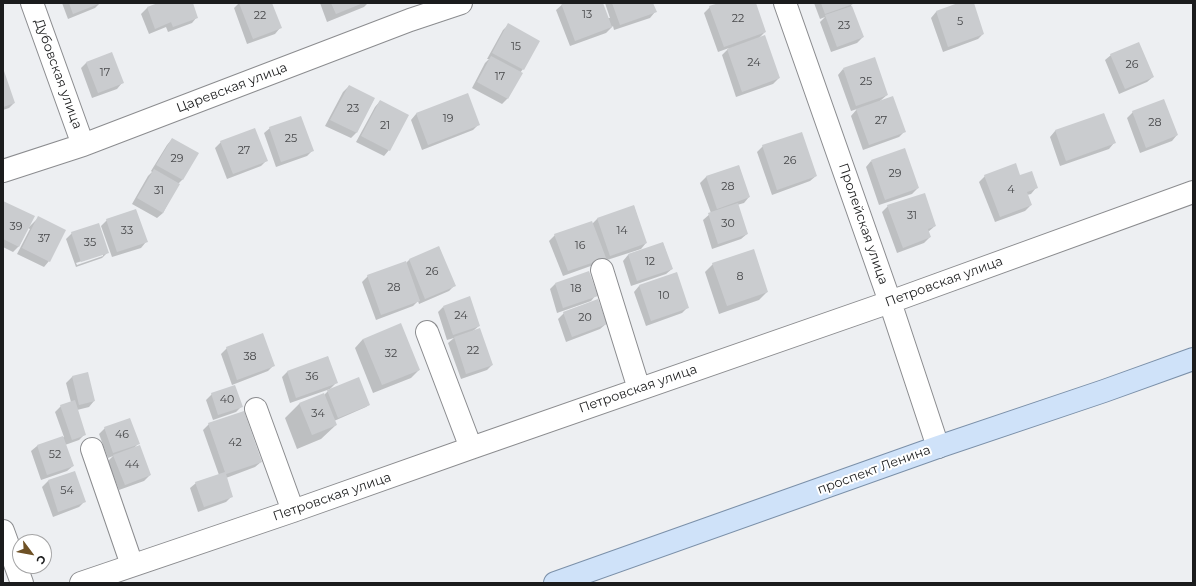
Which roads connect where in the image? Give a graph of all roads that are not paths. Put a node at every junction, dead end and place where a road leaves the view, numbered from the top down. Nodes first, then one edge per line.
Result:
1 (32, 3) edge
2 (461, 3) edge
3 (785, 3) edge
4 (407, 11) edge
5 (83, 145) junction
6 (3, 171) edge
7 (1193, 192) edge
8 (602, 270) dead end
9 (890, 302) junction
10 (426, 332) dead end
11 (1193, 359) edge
12 (639, 389) junction
13 (256, 408) dead end
14 (938, 446) junction
15 (471, 448) junction
16 (92, 449) dead end
17 (292, 511) junction
18 (3, 530) edge
19 (132, 565) junction
20 (22, 583) edge
21 (81, 583) edge
22 (555, 583) edge

1 - 5 street, Дубовская улица
2 - 4 street, Царевская улица
3 - 9 street, Пролейская улица
4 - 5 street, Царевская улица
5 - 6 street, Царевская улица
7 - 9 street, Петровская улица
8 - 12 street
9 - 12 street, Петровская улица
9 - 14 street, Пролейская улица
10 - 15 street
11 - 14 main road, проспект Ленина
12 - 15 street, Петровская улица
13 - 17 street
14 - 22 main road, проспект Ленина
15 - 17 street, Петровская улица
16 - 19 street
17 - 19 street, Петровская улица
18 - 20 street
19 - 21 street, Петровская улица

